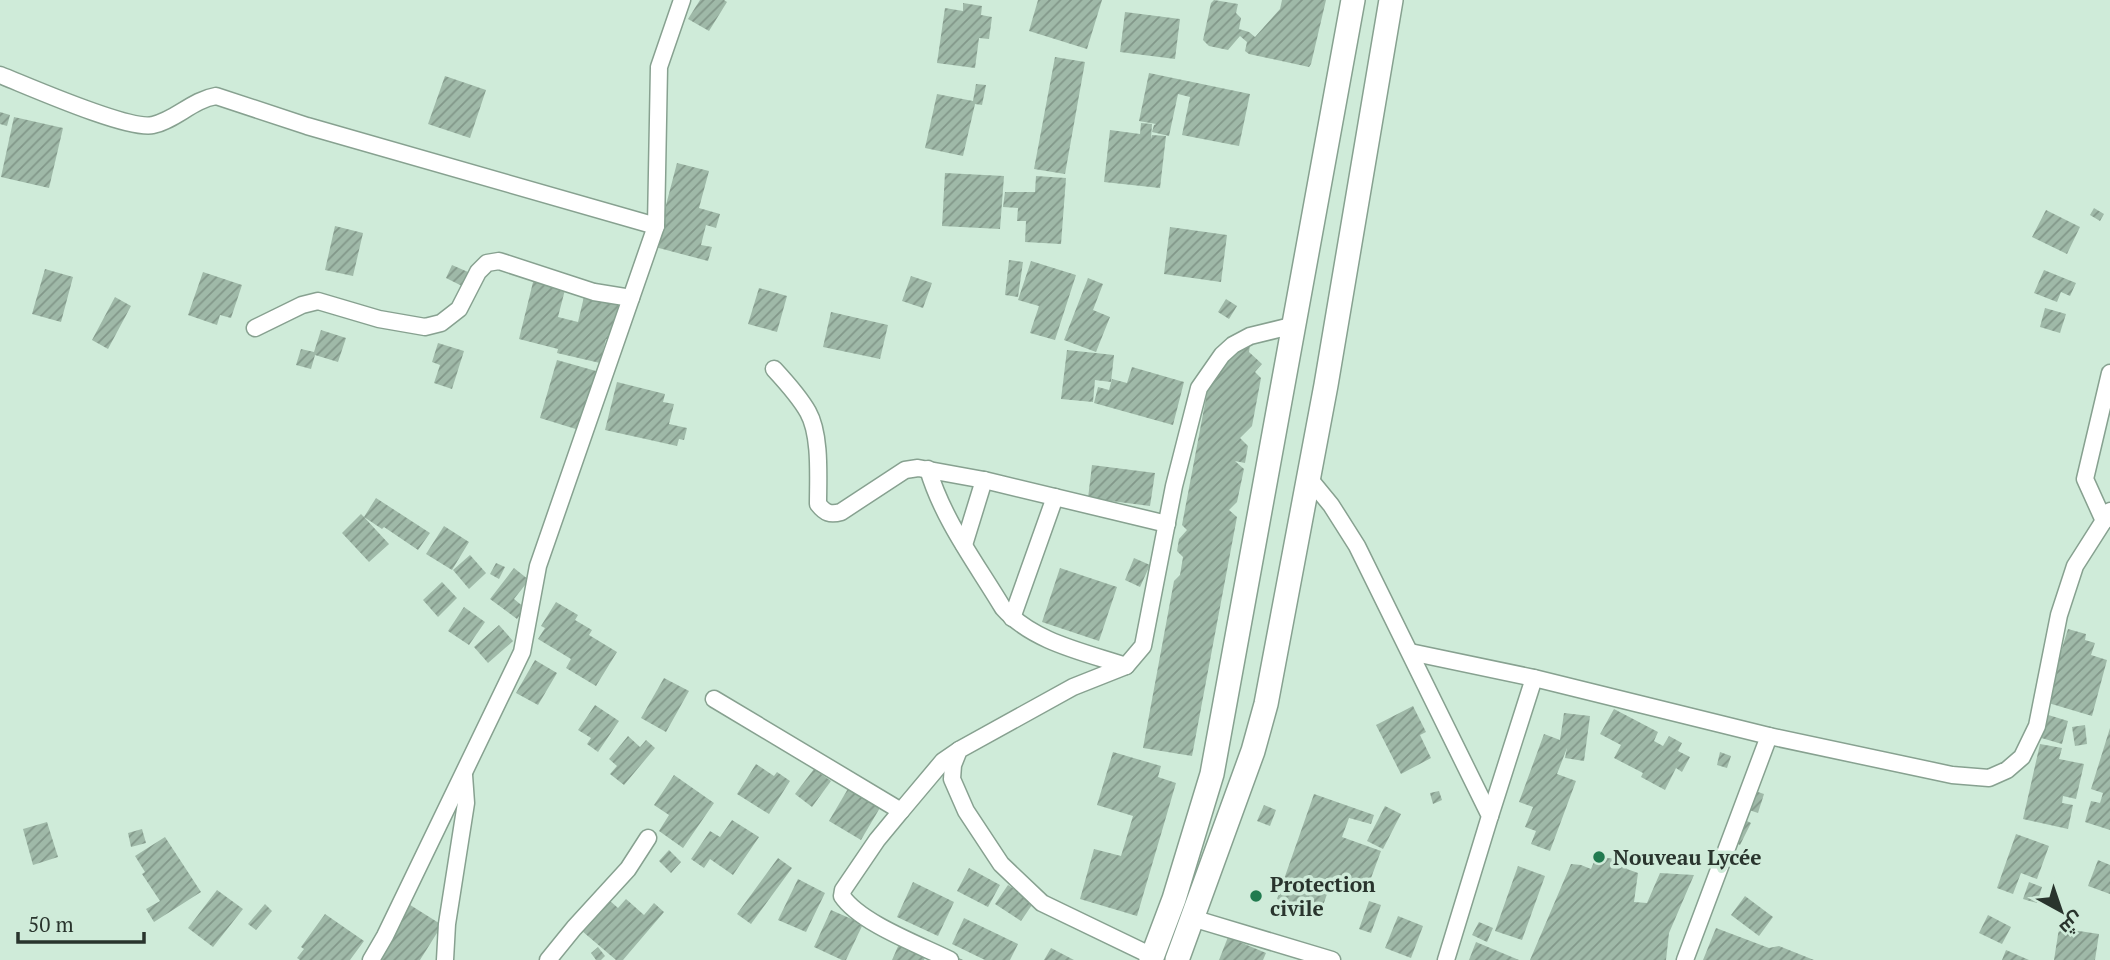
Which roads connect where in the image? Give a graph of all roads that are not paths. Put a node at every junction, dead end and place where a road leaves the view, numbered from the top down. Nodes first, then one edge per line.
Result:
1 (682, 0) edge
2 (1353, 0) edge
3 (1391, 0) edge
4 (0, 75) edge
5 (656, 226) junction
6 (631, 298) junction
7 (1294, 325) junction
8 (255, 328) dead end
9 (774, 369) dead end
10 (2110, 373) edge
11 (928, 469) junction
12 (1308, 477) junction
13 (984, 480) junction
14 (1055, 497) junction
15 (2107, 516) edge
16 (1167, 524) junction
17 (964, 545) junction
18 (1012, 618) junction
19 (1410, 652) junction
20 (1126, 666) junction
21 (1534, 678) junction
22 (714, 699) dead end
23 (1769, 736) junction
24 (959, 750) junction
25 (464, 773) junction
26 (901, 811) junction
27 (1490, 816) junction
28 (648, 838) dead end
29 (1192, 918) junction
30 (1152, 958) edge
31 (371, 960) edge
32 (445, 960) edge
33 (548, 960) edge
34 (950, 960) edge
35 (1177, 960) edge
36 (1332, 960) edge
37 (1446, 960) edge
38 (1685, 960) edge

1 - 5 street
2 - 7 main road
3 - 12 main road
4 - 5 street
5 - 6 street
6 - 8 street
6 - 25 street
7 - 16 street
7 - 30 main road
9 - 11 street
10 - 15 street
11 - 13 street
11 - 17 street
12 - 19 street
12 - 29 main road
13 - 14 street
13 - 17 street
14 - 16 street
14 - 18 street
15 - 23 street
16 - 20 street
17 - 18 street
18 - 20 street
19 - 21 street
19 - 27 street
20 - 24 street
21 - 23 street
21 - 27 street
22 - 26 street
23 - 38 street
24 - 26 street
24 - 30 street
25 - 31 street
25 - 32 street
26 - 34 street
27 - 37 street
28 - 33 street
29 - 35 main road
29 - 36 street

